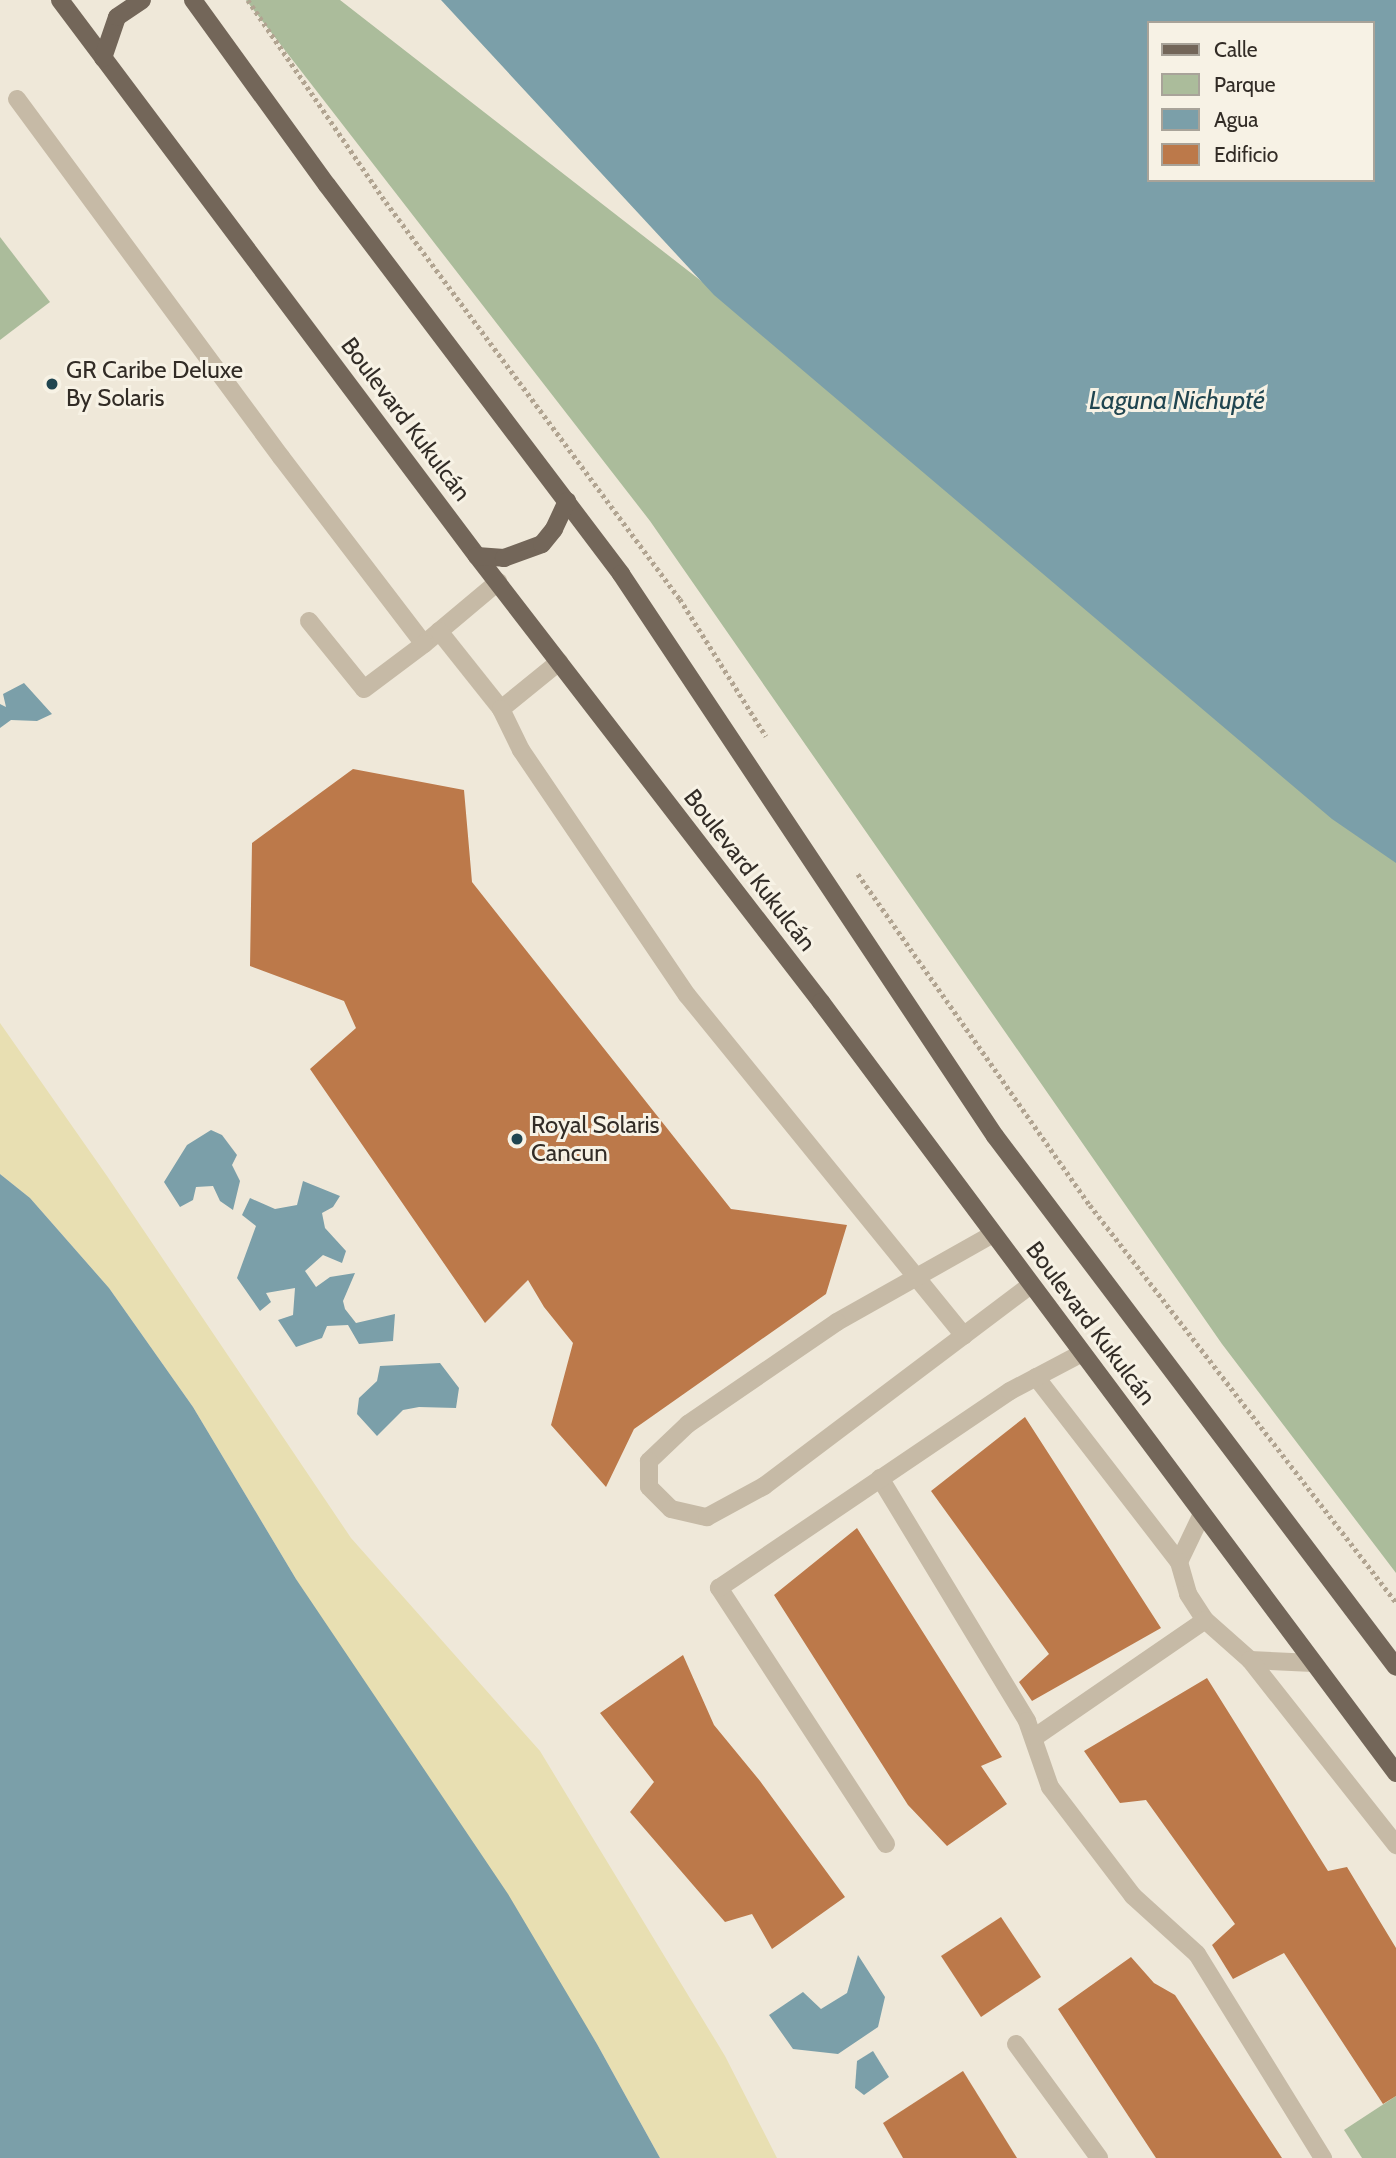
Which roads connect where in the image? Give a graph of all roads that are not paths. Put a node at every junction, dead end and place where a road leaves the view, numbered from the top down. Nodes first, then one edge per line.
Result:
1 (60, 0) edge
2 (142, 0) edge
3 (193, 0) edge
4 (103, 58) junction
5 (17, 99) dead end
6 (566, 501) junction
7 (477, 555) junction
8 (498, 582) junction
9 (309, 621) dead end
10 (439, 631) junction
11 (424, 644) junction
12 (559, 662) junction
13 (501, 709) junction
14 (993, 1234) junction
15 (918, 1276) junction
16 (1031, 1285) junction
17 (964, 1336) junction
18 (1082, 1353) junction
19 (1036, 1377) junction
20 (880, 1478) junction
21 (1202, 1514) junction
22 (1179, 1562) junction
23 (1205, 1620) junction
24 (1250, 1660) junction
25 (1313, 1663) junction
26 (1396, 1667) edge
27 (1035, 1737) junction
28 (1396, 1773) edge
29 (886, 1844) dead end
30 (1396, 1845) edge
31 (1016, 2045) dead end
32 (1100, 2158) edge
33 (1323, 2158) edge

1 - 4 main road, Boulevard Kukulcán
2 - 4 main road
3 - 6 main road, Boulevard Kukulcán
4 - 7 main road, Boulevard Kukulcán
5 - 11 lane
6 - 7 main road
6 - 26 main road, Boulevard Kukulcán
7 - 8 main road, Boulevard Kukulcán
8 - 10 lane
8 - 12 main road, Boulevard Kukulcán
9 - 11 lane
10 - 11 lane
10 - 13 lane
12 - 13 lane
12 - 14 main road, Boulevard Kukulcán
13 - 15 lane
14 - 15 lane
14 - 16 main road, Boulevard Kukulcán
15 - 17 lane
15 - 17 lane
16 - 17 lane
16 - 18 main road, Boulevard Kukulcán
18 - 19 lane
18 - 21 main road, Boulevard Kukulcán
19 - 20 lane
19 - 22 lane
20 - 27 lane
20 - 29 lane
21 - 22 lane
21 - 25 main road, Boulevard Kukulcán
22 - 23 lane
23 - 24 lane
23 - 27 lane
24 - 25 lane
24 - 30 lane
25 - 28 main road, Boulevard Kukulcán
27 - 33 lane
31 - 32 lane

